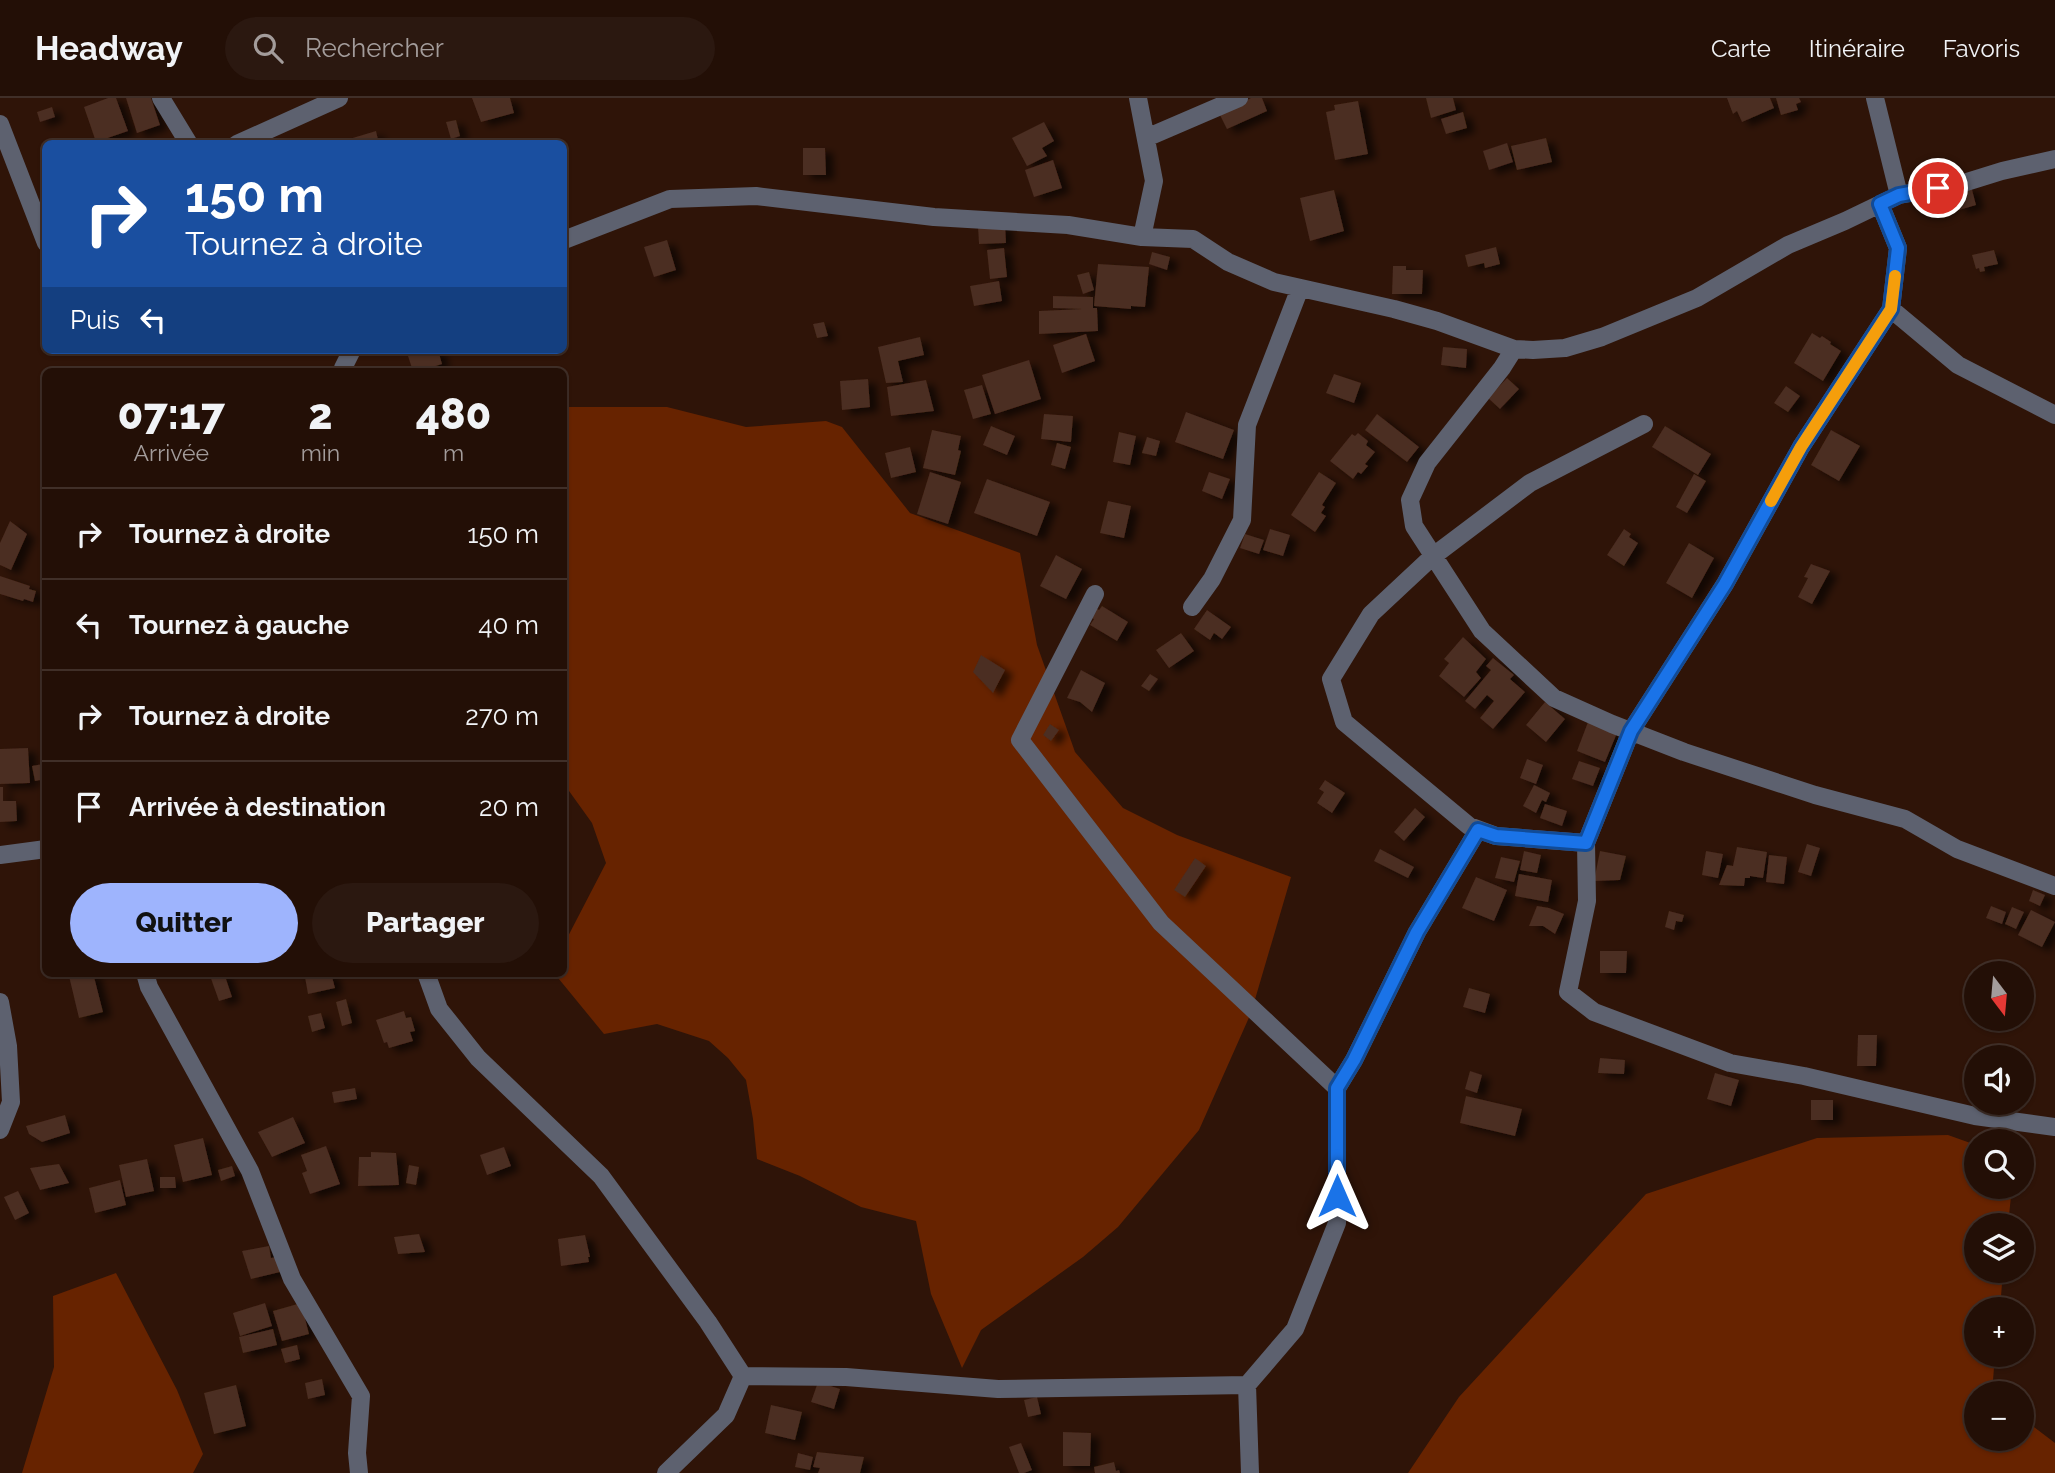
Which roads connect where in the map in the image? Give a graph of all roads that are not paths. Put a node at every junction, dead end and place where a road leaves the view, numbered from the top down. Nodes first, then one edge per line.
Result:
1 (160, 98) edge
2 (339, 98) edge
3 (1138, 98) edge
4 (1240, 98) edge
5 (1875, 98) edge
6 (0, 131) edge
7 (1146, 138) junction
8 (186, 140) edge
9 (246, 140) edge
10 (2055, 159) edge
11 (1899, 195) junction
12 (1880, 204) junction
13 (42, 233) edge
14 (1142, 237) junction
15 (567, 239) edge
16 (1300, 288) junction
17 (1891, 309) junction
18 (1514, 349) junction
19 (2055, 415) edge
20 (1644, 424) dead end
21 (1432, 556) junction
22 (1095, 594) dead end
23 (1192, 607) dead end
24 (1631, 731) junction
25 (1478, 830) junction
26 (1586, 843) junction
27 (42, 850) edge
28 (0, 855) edge
29 (2055, 886) edge
30 (146, 977) edge
31 (427, 977) edge
32 (0, 1002) edge
33 (1337, 1088) junction
34 (2055, 1127) edge
35 (0, 1130) edge
36 (743, 1376) junction
37 (1247, 1385) junction
38 (359, 1473) edge
39 (666, 1473) edge
40 (1250, 1473) edge

1 - 8 street
2 - 9 street
3 - 7 street
4 - 7 street
5 - 11 street
6 - 13 street
7 - 14 street
10 - 11 street
11 - 12 street
12 - 17 street
12 - 18 street
14 - 15 street
14 - 16 street
16 - 18 street
16 - 23 street
17 - 19 street
17 - 24 street
18 - 21 street
20 - 21 street
21 - 24 street
21 - 25 street
22 - 33 street
24 - 26 street
24 - 29 street
25 - 26 street
25 - 33 street
26 - 34 street
27 - 28 street
30 - 38 street
31 - 36 street
32 - 35 street
33 - 37 street
36 - 37 street
36 - 39 street
37 - 40 street

